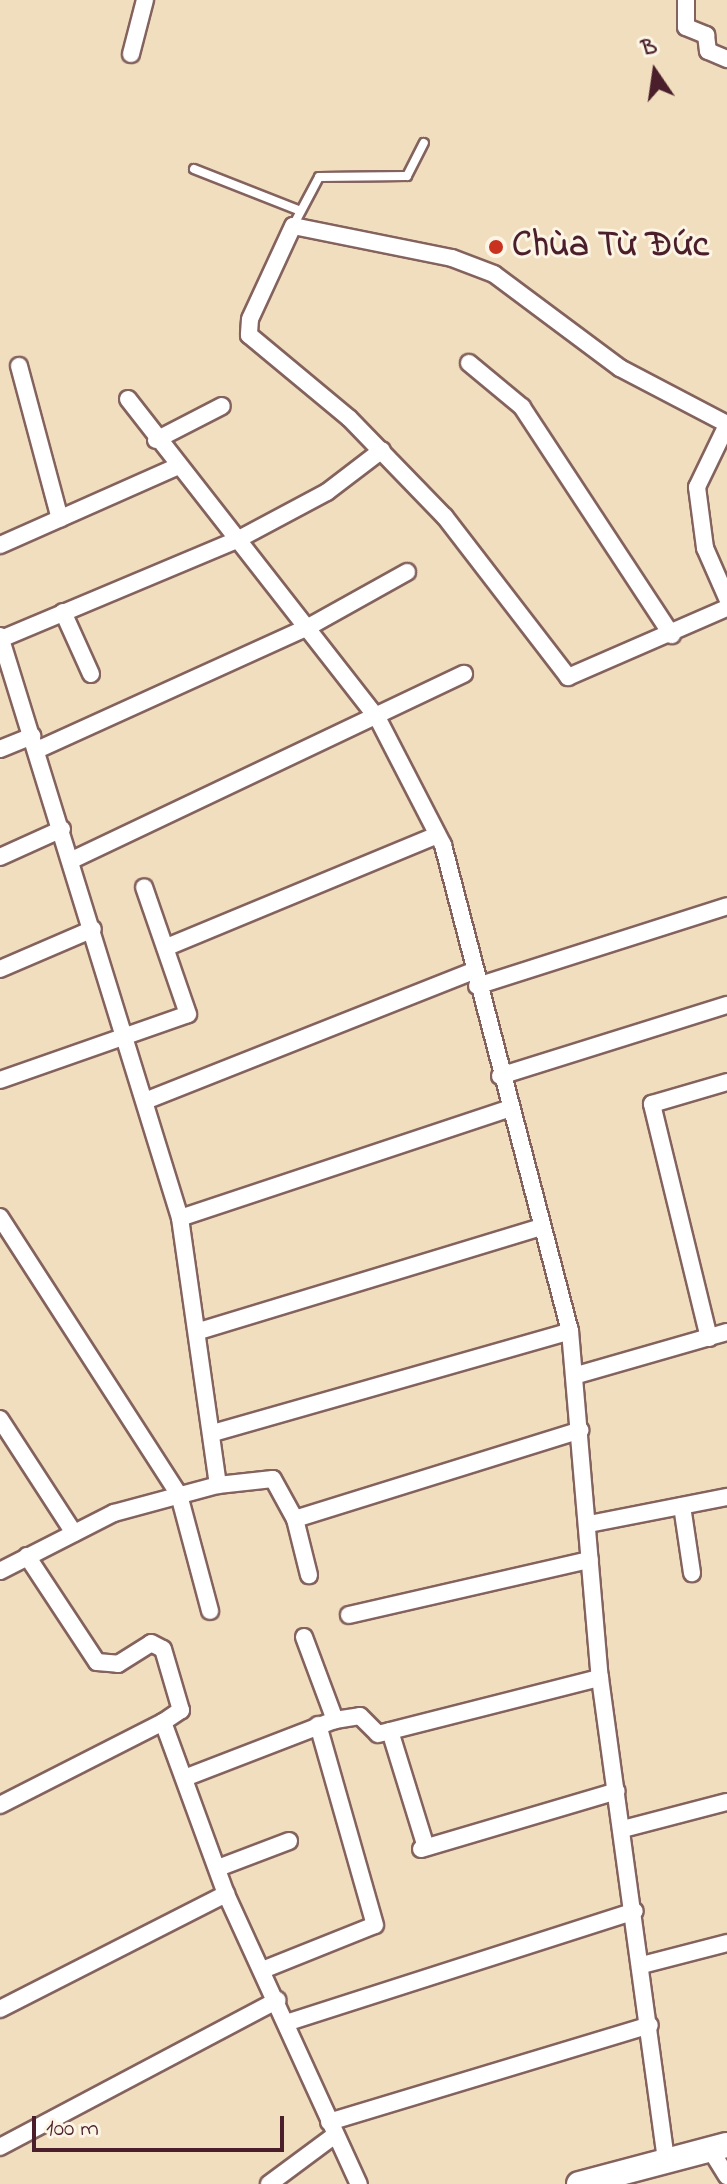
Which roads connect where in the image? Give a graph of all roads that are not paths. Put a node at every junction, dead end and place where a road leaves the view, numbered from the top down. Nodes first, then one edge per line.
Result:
1 (145, 0) edge
2 (686, 0) edge
3 (131, 54) dead end
4 (727, 59) edge
5 (424, 143) dead end
6 (194, 169) dead end
7 (295, 218) junction
8 (469, 363) dead end
9 (19, 366) dead end
10 (128, 399) dead end
11 (222, 406) dead end
12 (727, 425) edge
13 (156, 440) junction
14 (724, 441) edge
15 (382, 450) junction
16 (176, 467) junction
17 (60, 519) junction
18 (237, 540) junction
19 (0, 545) edge
20 (407, 572) dead end
21 (727, 598) edge
22 (727, 608) edge
23 (63, 612) junction
24 (310, 626) junction
25 (672, 635) junction
26 (0, 638) edge
27 (91, 674) dead end
28 (464, 674) dead end
29 (378, 719) junction
30 (34, 743) junction
31 (0, 749) edge
32 (62, 829) junction
33 (437, 835) junction
34 (0, 857) edge
35 (72, 860) junction
36 (144, 887) dead end
37 (727, 906) edge
38 (93, 929) junction
39 (167, 947) junction
40 (0, 969) edge
41 (475, 979) junction
42 (727, 1005) edge
43 (128, 1035) junction
44 (500, 1076) junction
45 (0, 1080) edge
46 (727, 1082) edge
47 (145, 1101) junction
48 (507, 1109) junction
49 (0, 1217) edge
50 (180, 1218) junction
51 (541, 1227) junction
52 (199, 1331) junction
53 (570, 1331) junction
54 (727, 1332) edge
55 (709, 1338) junction
56 (577, 1375) junction
57 (0, 1419) edge
58 (580, 1430) junction
59 (213, 1433) junction
60 (218, 1485) junction
61 (179, 1495) junction
62 (727, 1497) edge
63 (682, 1506) junction
64 (295, 1519) junction
65 (589, 1524) junction
66 (74, 1533) junction
67 (27, 1556) junction
68 (590, 1560) junction
69 (0, 1571) edge
70 (692, 1573) dead end
71 (309, 1575) dead end
72 (210, 1611) dead end
73 (349, 1615) dead end
74 (304, 1637) dead end
75 (600, 1678) junction
76 (335, 1720) junction
77 (163, 1722) junction
78 (318, 1725) junction
79 (390, 1731) junction
80 (187, 1777) junction
81 (617, 1791) junction
82 (727, 1802) edge
83 (0, 1805) edge
84 (623, 1829) junction
85 (289, 1841) dead end
86 (218, 1868) junction
87 (226, 1894) junction
88 (635, 1911) junction
89 (727, 1943) edge
90 (642, 1965) junction
91 (265, 1969) junction
92 (278, 2000) junction
93 (0, 2009) edge
94 (289, 2022) junction
95 (650, 2025) junction
96 (332, 2128) junction
97 (0, 2147) edge
98 (719, 2147) edge
99 (666, 2159) junction
100 (727, 2176) edge
101 (269, 2184) edge
102 (359, 2184) edge
103 (579, 2184) edge

1 - 3 street
2 - 4 street
5 - 7 lane
6 - 7 lane
7 - 12 street
7 - 15 street
8 - 25 street
9 - 17 street
10 - 13 street
11 - 13 street
12 - 14 street
13 - 16 street
14 - 21 street
15 - 18 street
15 - 25 street
16 - 17 street
16 - 18 street
17 - 19 street
18 - 23 street
18 - 24 street
20 - 24 street
22 - 25 street
23 - 26 street
23 - 27 street
24 - 29 street
24 - 30 street
26 - 30 street
28 - 29 street
29 - 33 street
29 - 35 street
30 - 31 street
30 - 32 street
32 - 34 street
32 - 35 street
33 - 39 street
33 - 41 street
35 - 38 street
36 - 39 street
37 - 41 street
38 - 40 street
38 - 43 street
39 - 43 street
41 - 44 street
41 - 47 street
42 - 44 street
43 - 45 street
43 - 47 street
44 - 48 street
46 - 55 street
47 - 50 street
48 - 50 street
48 - 51 street
49 - 61 street
50 - 52 street
51 - 52 street
51 - 53 street
52 - 59 street
53 - 56 street
53 - 59 street
54 - 55 street
55 - 56 street
56 - 58 street
57 - 66 street
58 - 64 street
58 - 65 street
59 - 60 street
60 - 61 street
60 - 64 street
61 - 66 street
61 - 72 street
62 - 63 street
63 - 65 street
63 - 70 street
64 - 71 street
65 - 68 street
66 - 67 street
67 - 69 street
67 - 77 street
68 - 73 street
68 - 75 street
74 - 76 street
75 - 79 street
75 - 81 street
76 - 78 street
76 - 79 street
77 - 80 street
77 - 83 street
78 - 80 street
78 - 91 street
79 - 81 street
80 - 86 street
81 - 84 street
82 - 84 street
84 - 88 street
85 - 86 street
86 - 87 street
87 - 91 street
87 - 93 street
88 - 90 street
88 - 94 street
89 - 90 street
90 - 95 street
91 - 92 street
92 - 94 street
92 - 97 street
94 - 96 street
95 - 96 street
95 - 99 street
96 - 101 street
96 - 102 street
98 - 99 street
98 - 100 street
99 - 103 street

